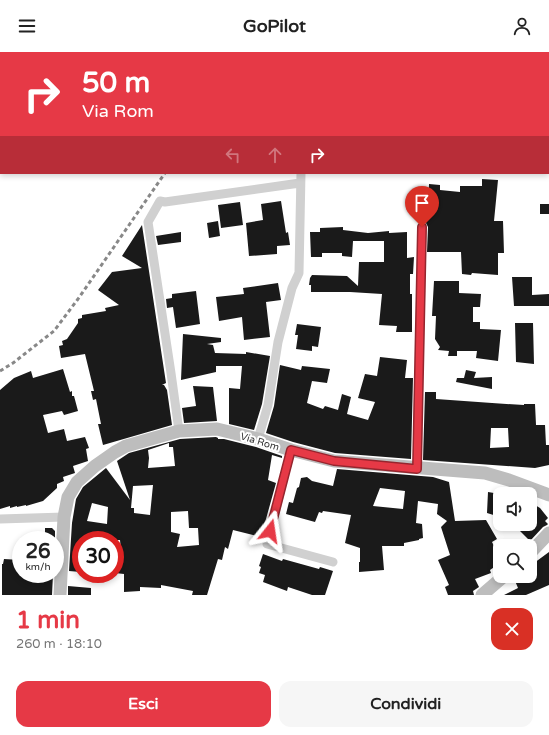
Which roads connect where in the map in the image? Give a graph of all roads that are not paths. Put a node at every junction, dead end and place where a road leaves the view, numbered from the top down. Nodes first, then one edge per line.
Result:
1 (301, 174) edge
2 (300, 183) junction
3 (422, 227) dead end
4 (179, 431) junction
5 (258, 439) junction
6 (291, 450) junction
7 (417, 469) junction
8 (549, 495) edge
9 (64, 517) junction
10 (0, 519) edge
11 (549, 533) edge
12 (537, 546) edge
13 (333, 562) dead end
14 (496, 583) edge
15 (60, 595) edge
16 (482, 595) edge

1 - 2 street
2 - 4 street
2 - 5 street
3 - 7 street
4 - 5 main road, Via Rom
4 - 9 main road, Via Rom
5 - 6 main road, Via Rom
6 - 7 main road, Via Rom
6 - 13 street
7 - 8 main road, Via Rom
9 - 10 street
9 - 15 main road, Via Rom
11 - 12 main road
14 - 16 main road

